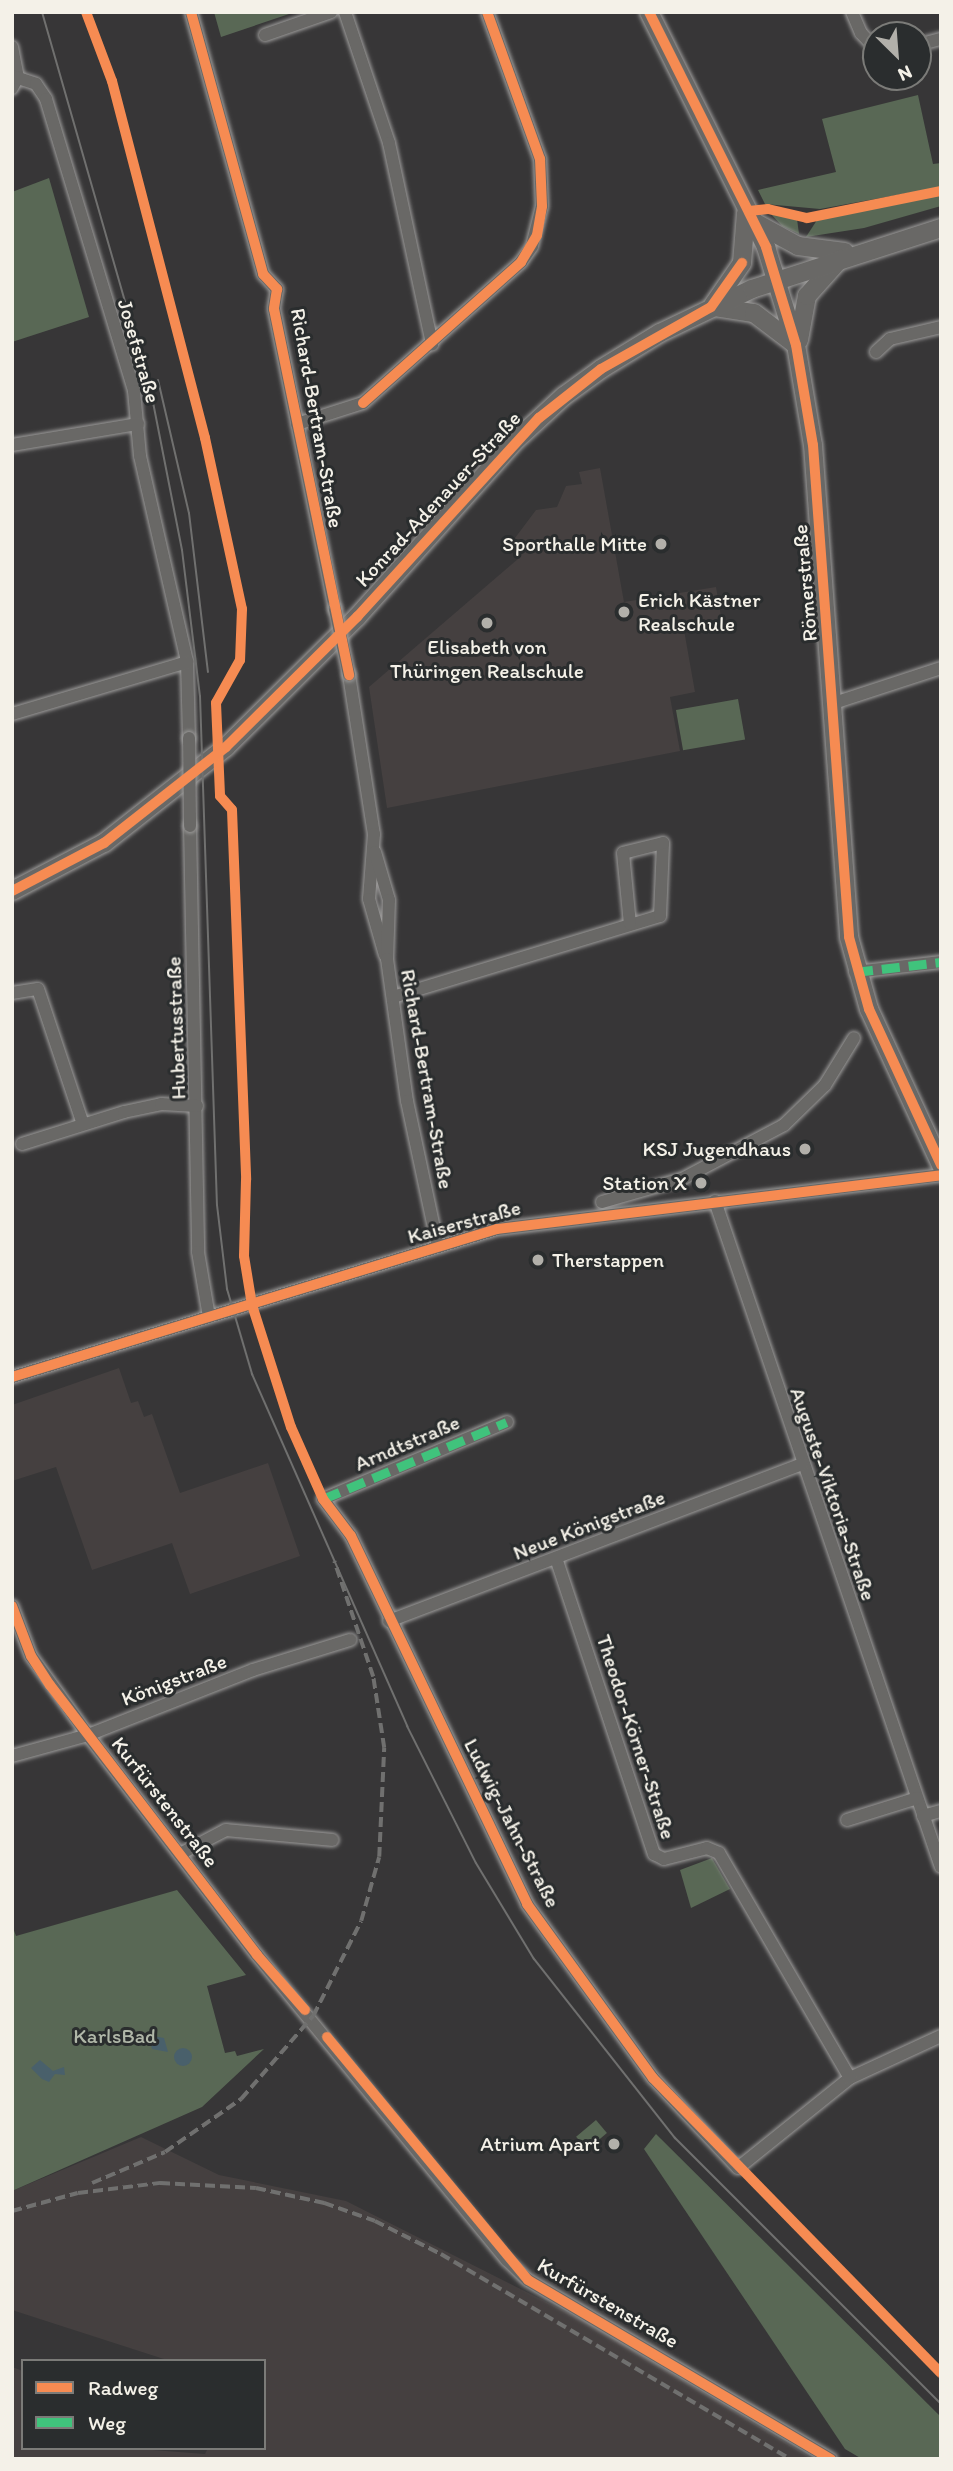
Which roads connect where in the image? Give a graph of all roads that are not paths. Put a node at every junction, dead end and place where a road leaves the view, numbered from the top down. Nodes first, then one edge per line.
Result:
1 (191, 12) edge
2 (331, 12) edge
3 (345, 12) edge
4 (487, 12) edge
5 (649, 12) edge
6 (852, 12) edge
7 (265, 35) dead end
8 (862, 35) edge
9 (12, 47) edge
10 (14, 80) edge
11 (746, 206) junction
12 (754, 222) junction
13 (941, 228) edge
14 (849, 255) junction
15 (778, 279) junction
16 (711, 307) junction
17 (941, 327) edge
18 (432, 344) junction
19 (797, 348) junction
20 (876, 352) dead end
21 (138, 424) junction
22 (297, 424) junction
23 (12, 445) edge
24 (187, 662) junction
25 (941, 668) edge
26 (834, 703) junction
27 (12, 714) edge
28 (189, 738) joint
29 (375, 852) junction
30 (12, 891) edge
31 (630, 924) junction
32 (387, 959) junction
33 (941, 962) edge
34 (855, 972) junction
35 (12, 993) edge
36 (393, 997) junction
37 (853, 1038) dead end
38 (197, 1106) junction
39 (83, 1124) junction
40 (22, 1144) dead end
41 (941, 1165) edge
42 (941, 1175) edge
43 (682, 1179) junction
44 (715, 1201) junction
45 (602, 1202) dead end
46 (687, 1204) junction
47 (438, 1247) junction
48 (209, 1317) junction
49 (12, 1377) edge
50 (507, 1422) dead end
51 (802, 1464) junction
52 (323, 1499) joint
53 (556, 1558) junction
54 (12, 1606) edge
55 (389, 1621) junction
56 (350, 1640) dead end
57 (88, 1735) junction
58 (12, 1756) edge
59 (917, 1798) junction
60 (941, 1811) edge
61 (923, 1816) junction
62 (848, 1821) dead end
63 (333, 1840) dead end
64 (180, 1854) junction
65 (941, 1867) edge
66 (941, 2036) edge
67 (850, 2078) junction
68 (831, 2459) edge

1 - 22 street, Richard-Bertram-Straße
2 - 7 street
3 - 18 street
4 - 18 street
5 - 11 main road, Römerstraße
6 - 8 street
9 - 10 street
10 - 21 street, Josefstraße
11 - 12 main road, Römerstraße
11 - 16 main road
12 - 14 main road
12 - 15 main road, Römerstraße
13 - 14 main road, Konrad-Adenauer-Straße
14 - 15 main road, Konrad-Adenauer-Straße
14 - 19 main road
15 - 16 main road, Konrad-Adenauer-Straße
15 - 19 main road, Römerstraße
16 - 19 main road
16 - 30 main road, Konrad-Adenauer-Straße
17 - 20 street
18 - 22 street
19 - 26 main road, Römerstraße
21 - 23 street
21 - 24 street, Josefstraße
22 - 29 street, Richard-Bertram-Straße, bridge
24 - 27 street
24 - 28 street, Josefstraße
25 - 26 street
26 - 34 main road, Römerstraße
28 - 38 street, Hubertusstraße, bridge
29 - 32 street, Richard-Bertram-Straße
29 - 32 street, Richard-Bertram-Straße
31 - 31 street
31 - 36 street
32 - 36 street, Richard-Bertram-Straße
33 - 34 street
34 - 41 main road, Römerstraße
35 - 39 street
36 - 47 street, Richard-Bertram-Straße
37 - 43 street
38 - 39 street
38 - 48 street, Hubertusstraße
39 - 40 street
42 - 44 street, Kaiserstraße
43 - 45 street
43 - 46 street
44 - 46 street, Kaiserstraße
44 - 51 street, Auguste-Viktoria-Straße
46 - 47 street, Kaiserstraße
47 - 48 street, Kaiserstraße
48 - 49 street, Kaiserstraße
50 - 52 street, Arndtstraße
51 - 53 street, Neue Königstraße
51 - 59 street, Auguste-Viktoria-Straße
52 - 55 street, Ludwig-Jahn-Straße
53 - 55 street, Neue Königstraße
53 - 67 street, Theodor-Körner-Straße
54 - 57 street, Kurfürstenstraße
55 - 67 street, Ludwig-Jahn-Straße
56 - 57 street, Königstraße
57 - 58 street, Königstraße
57 - 64 street, Kurfürstenstraße
59 - 61 street, Auguste-Viktoria-Straße
59 - 62 street
60 - 61 street
61 - 65 street, Auguste-Viktoria-Straße
63 - 64 street
64 - 68 street, Kurfürstenstraße
66 - 67 street

